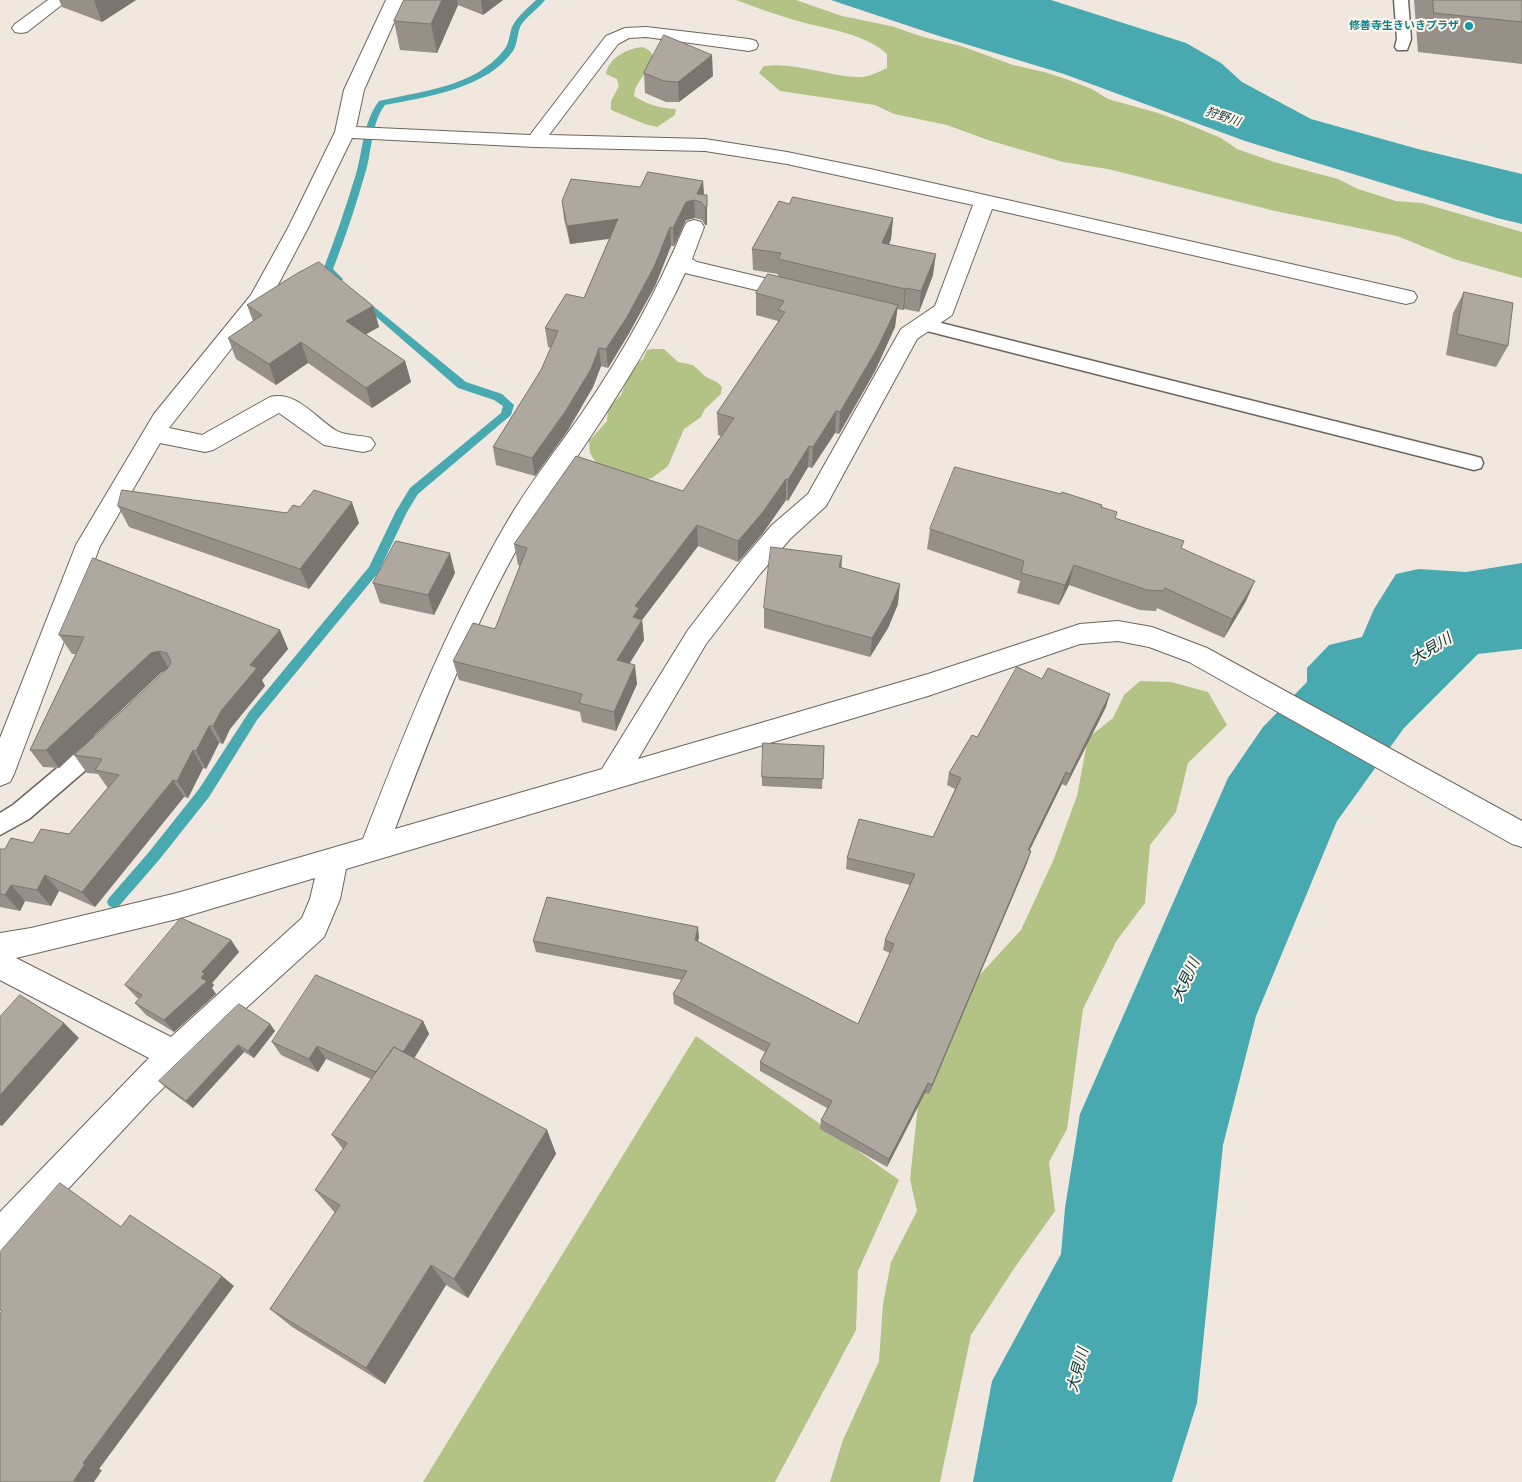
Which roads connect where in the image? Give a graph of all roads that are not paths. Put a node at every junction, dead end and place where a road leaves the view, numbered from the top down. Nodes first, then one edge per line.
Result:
1 (59, 0) edge
2 (395, 0) edge
3 (1402, 0) edge
4 (21, 28) dead end
5 (749, 45) dead end
6 (1402, 47) dead end
7 (345, 132) junction
8 (535, 141) junction
9 (984, 203) junction
10 (694, 226) dead end
11 (681, 262) junction
12 (1406, 296) dead end
13 (820, 298) edge
14 (900, 318) dead end
15 (925, 325) junction
16 (154, 433) junction
17 (363, 444) dead end
18 (1474, 463) dead end
19 (114, 731) edge
20 (0, 774) edge
21 (612, 778) junction
22 (0, 825) edge
23 (1522, 835) edge
24 (373, 849) junction
25 (333, 860) junction
26 (0, 947) edge
27 (0, 965) edge
28 (174, 1055) junction
29 (0, 1237) edge

1 - 4 street
2 - 7 street
3 - 6 lane
5 - 8 street
7 - 8 street
7 - 16 street
8 - 9 street
9 - 12 street
9 - 15 street
10 - 11 street
11 - 13 street
11 - 24 street
14 - 15 street
15 - 18 lane
15 - 21 street
16 - 17 street
16 - 20 street
19 - 22 lane
21 - 23 street
21 - 24 street
24 - 25 street
25 - 26 street
25 - 28 street
27 - 28 street
28 - 29 street

